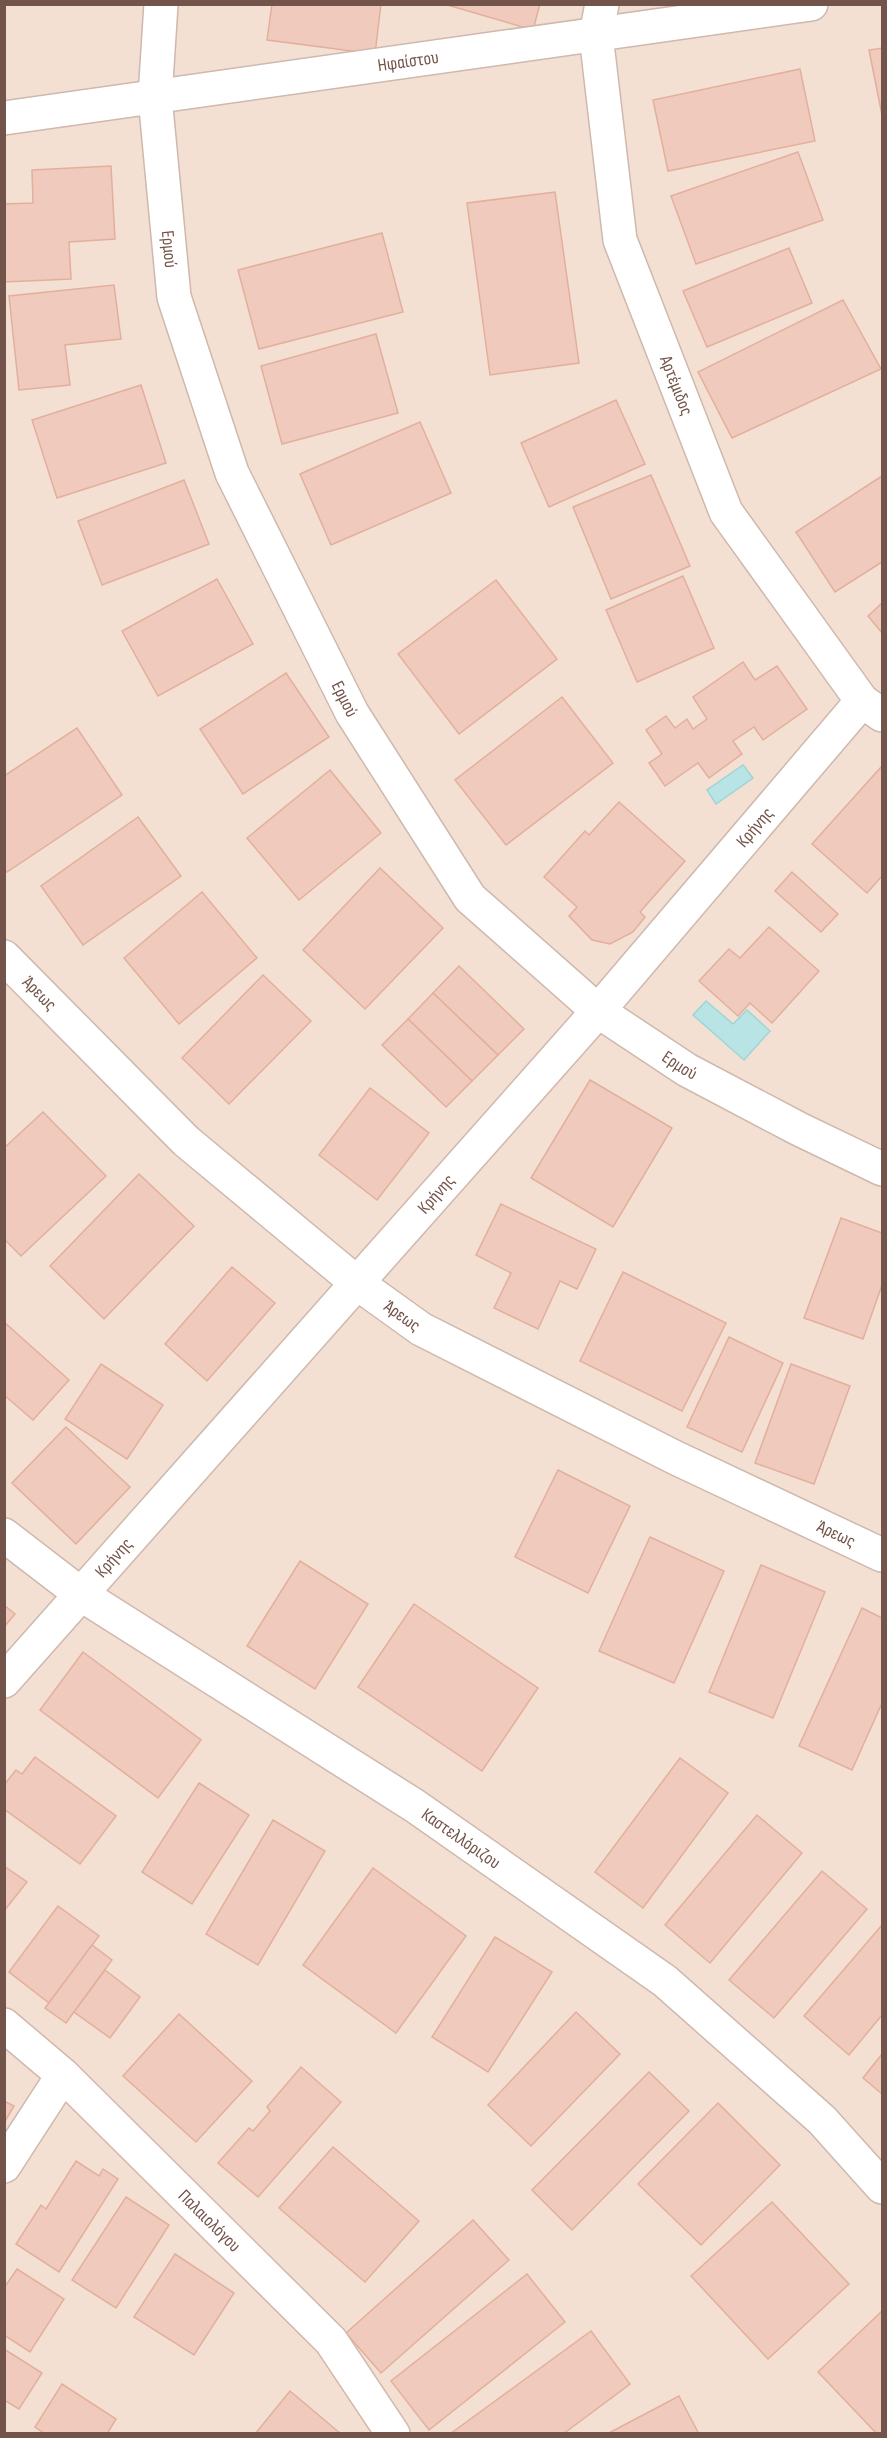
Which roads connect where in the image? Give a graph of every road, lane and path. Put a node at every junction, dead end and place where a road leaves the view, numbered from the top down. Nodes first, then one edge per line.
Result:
1 (161, 4) edge
2 (811, 4) edge
3 (599, 20) edge
4 (155, 97) junction
5 (4, 118) edge
6 (872, 708) edge
7 (4, 957) edge
8 (598, 1011) junction
9 (882, 1169) edge
10 (357, 1283) junction
11 (4, 1535) edge
12 (882, 1555) edge
13 (82, 1595) junction
14 (4, 1681) edge
15 (4, 2025) edge
16 (63, 2074) junction
17 (4, 2166) edge
18 (882, 2187) edge
19 (393, 2433) edge

1 - 4 street, Ερμού
2 - 3 street, Ηφαίστου
3 - 4 street, Ηφαίστου
3 - 6 street, Αρτέμιδος
4 - 5 street, Ηφαίστου
4 - 8 street, Ερμού
6 - 8 street, Κρήνης
7 - 10 street, Άρεως
8 - 9 street, Ερμού
8 - 10 street, Κρήνης
10 - 12 street, Άρεως
10 - 13 street, Κρήνης
11 - 13 street, Καστελλόριζου
13 - 14 street, Κρήνης
13 - 18 street, Καστελλόριζου
15 - 16 street, Παλαιολόγου
16 - 17 street
16 - 19 street, Παλαιολόγου

